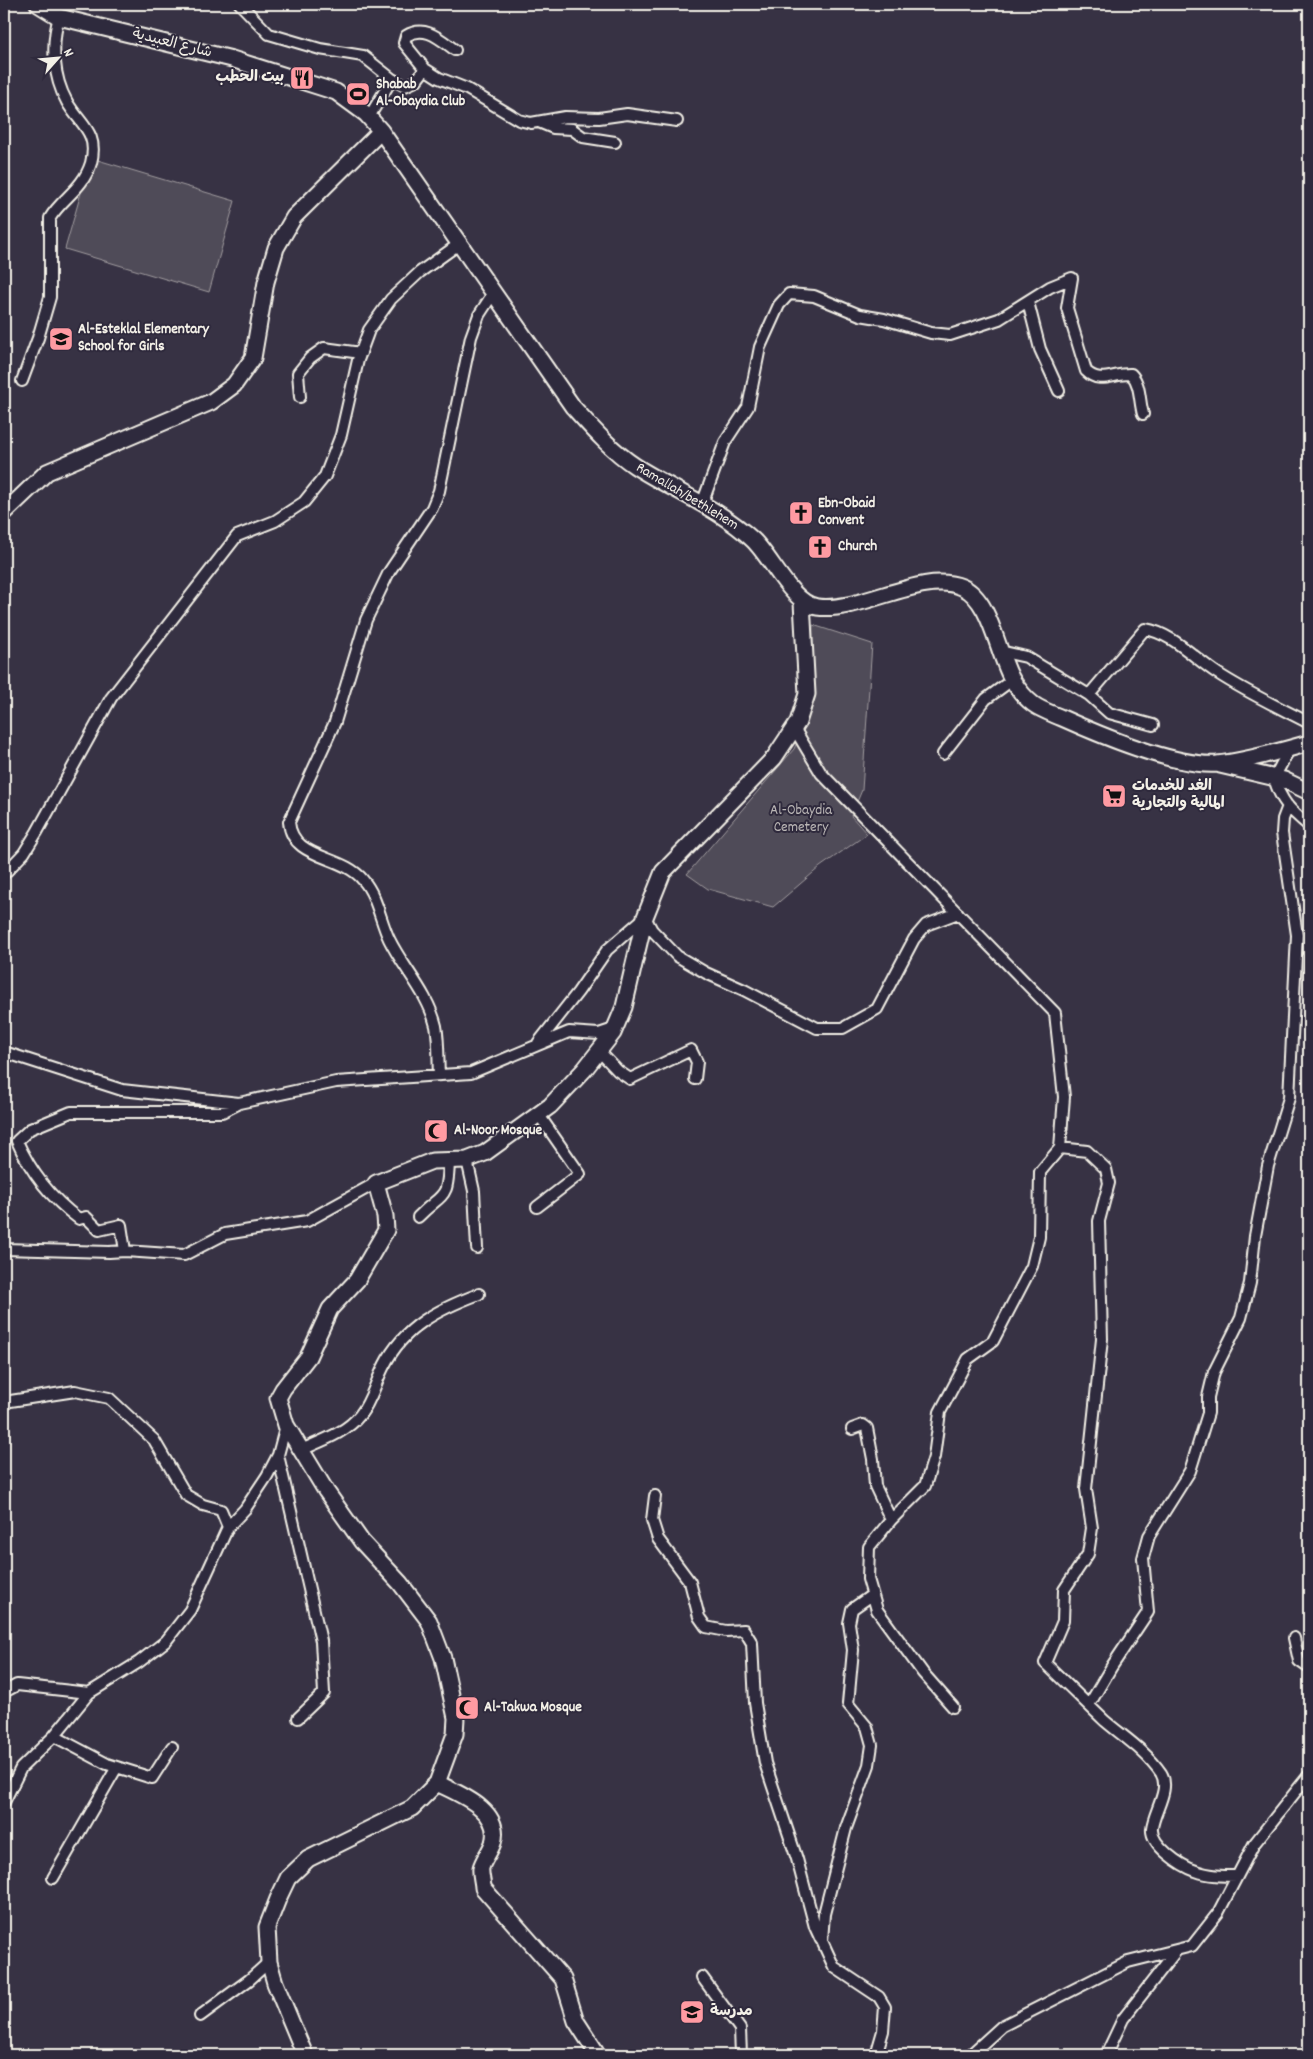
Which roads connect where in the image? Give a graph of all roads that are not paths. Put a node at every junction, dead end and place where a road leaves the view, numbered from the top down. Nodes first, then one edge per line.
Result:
1 (38, 4) edge
2 (240, 4) edge
3 (59, 17) junction
4 (455, 50) dead end
5 (424, 69) junction
6 (392, 80) junction
7 (369, 117) junction
8 (678, 121) dead end
9 (541, 123) junction
10 (381, 131) junction
11 (615, 142) dead end
12 (459, 244) junction
13 (494, 292) junction
14 (1028, 302) junction
15 (361, 352) junction
16 (22, 381) dead end
17 (1060, 391) dead end
18 (300, 397) dead end
19 (1143, 414) dead end
20 (702, 504) junction
21 (4, 513) edge
22 (802, 602) junction
23 (1000, 651) junction
24 (1012, 680) junction
25 (1089, 695) junction
26 (1309, 723) edge
27 (1153, 725) dead end
28 (794, 728) junction
29 (1309, 743) edge
30 (1290, 748) junction
31 (943, 754) dead end
32 (1216, 764) junction
33 (1274, 778) junction
34 (1309, 792) edge
35 (1288, 806) junction
36 (1309, 826) edge
37 (4, 874) edge
38 (958, 913) junction
39 (645, 917) junction
40 (615, 1028) junction
41 (537, 1045) junction
42 (599, 1051) junction
43 (4, 1052) edge
44 (439, 1075) junction
45 (695, 1079) dead end
46 (239, 1103) junction
47 (539, 1115) junction
48 (1060, 1148) junction
49 (449, 1160) junction
50 (467, 1160) junction
51 (376, 1183) junction
52 (537, 1207) dead end
53 (418, 1217) dead end
54 (477, 1248) dead end
55 (4, 1249) edge
56 (125, 1251) junction
57 (479, 1294) dead end
58 (4, 1402) edge
59 (286, 1425) junction
60 (852, 1429) dead end
61 (301, 1450) junction
62 (278, 1456) junction
63 (655, 1496) dead end
64 (891, 1520) junction
65 (228, 1527) junction
66 (872, 1595) junction
67 (1294, 1638) dead end
68 (1309, 1668) edge
69 (4, 1692) edge
70 (89, 1692) junction
71 (1090, 1705) junction
72 (952, 1706) dead end
73 (298, 1718) dead end
74 (54, 1736) junction
75 (172, 1747) dead end
76 (116, 1767) junction
77 (1307, 1781) edge
78 (437, 1783) junction
79 (4, 1802) edge
80 (1237, 1876) junction
81 (53, 1878) dead end
82 (822, 1941) junction
83 (1176, 1951) junction
84 (269, 1962) junction
85 (702, 1977) dead end
86 (200, 2016) dead end
87 (305, 2055) edge
88 (598, 2055) edge
89 (742, 2055) edge
90 (876, 2055) edge
91 (970, 2055) edge
92 (1106, 2055) edge

1 - 3 street, شارع العبيدية
2 - 6 street
3 - 7 street, شارع العبيدية
3 - 16 street
4 - 5 street
5 - 6 street
5 - 9 street
6 - 7 street
7 - 10 street, شارع العبيدية
8 - 9 street
9 - 11 street
10 - 12 street, Ramallah/bethlehem
10 - 21 street
12 - 13 street, Ramallah/bethlehem
12 - 15 street
13 - 20 street, Ramallah/bethlehem
13 - 44 street
14 - 17 street
14 - 19 street
14 - 20 street
15 - 18 street
15 - 37 street
20 - 22 street, Ramallah/bethlehem
22 - 23 street
22 - 28 street
23 - 24 street
23 - 25 street
24 - 31 street
24 - 32 street
25 - 26 street
25 - 27 street
28 - 38 street
28 - 39 street
29 - 30 street
30 - 32 street
30 - 33 street
32 - 33 street
33 - 34 street
33 - 35 street
35 - 36 street
35 - 71 street
38 - 39 street
38 - 48 street
39 - 40 street
39 - 41 street
40 - 41 street
40 - 42 street
41 - 44 street
42 - 45 street
42 - 47 street
43 - 46 street
44 - 46 street
46 - 56 street
47 - 50 street
47 - 52 street
48 - 64 street
48 - 71 street
49 - 50 street
49 - 51 street
49 - 53 street
50 - 54 street
51 - 56 street
51 - 59 street
55 - 56 street
57 - 61 street
58 - 65 street
59 - 61 street
59 - 62 street
60 - 64 street
61 - 78 street
62 - 65 street
62 - 73 street
63 - 82 street
64 - 66 street
65 - 70 street
66 - 72 street
66 - 82 street
67 - 68 street
69 - 70 street
70 - 74 street
71 - 80 street
74 - 76 street
74 - 79 street
75 - 76 street
76 - 81 street
77 - 80 street
78 - 84 street
78 - 88 street
80 - 83 street
82 - 90 street
83 - 91 street
83 - 92 street
84 - 86 street
84 - 87 street
85 - 89 street

